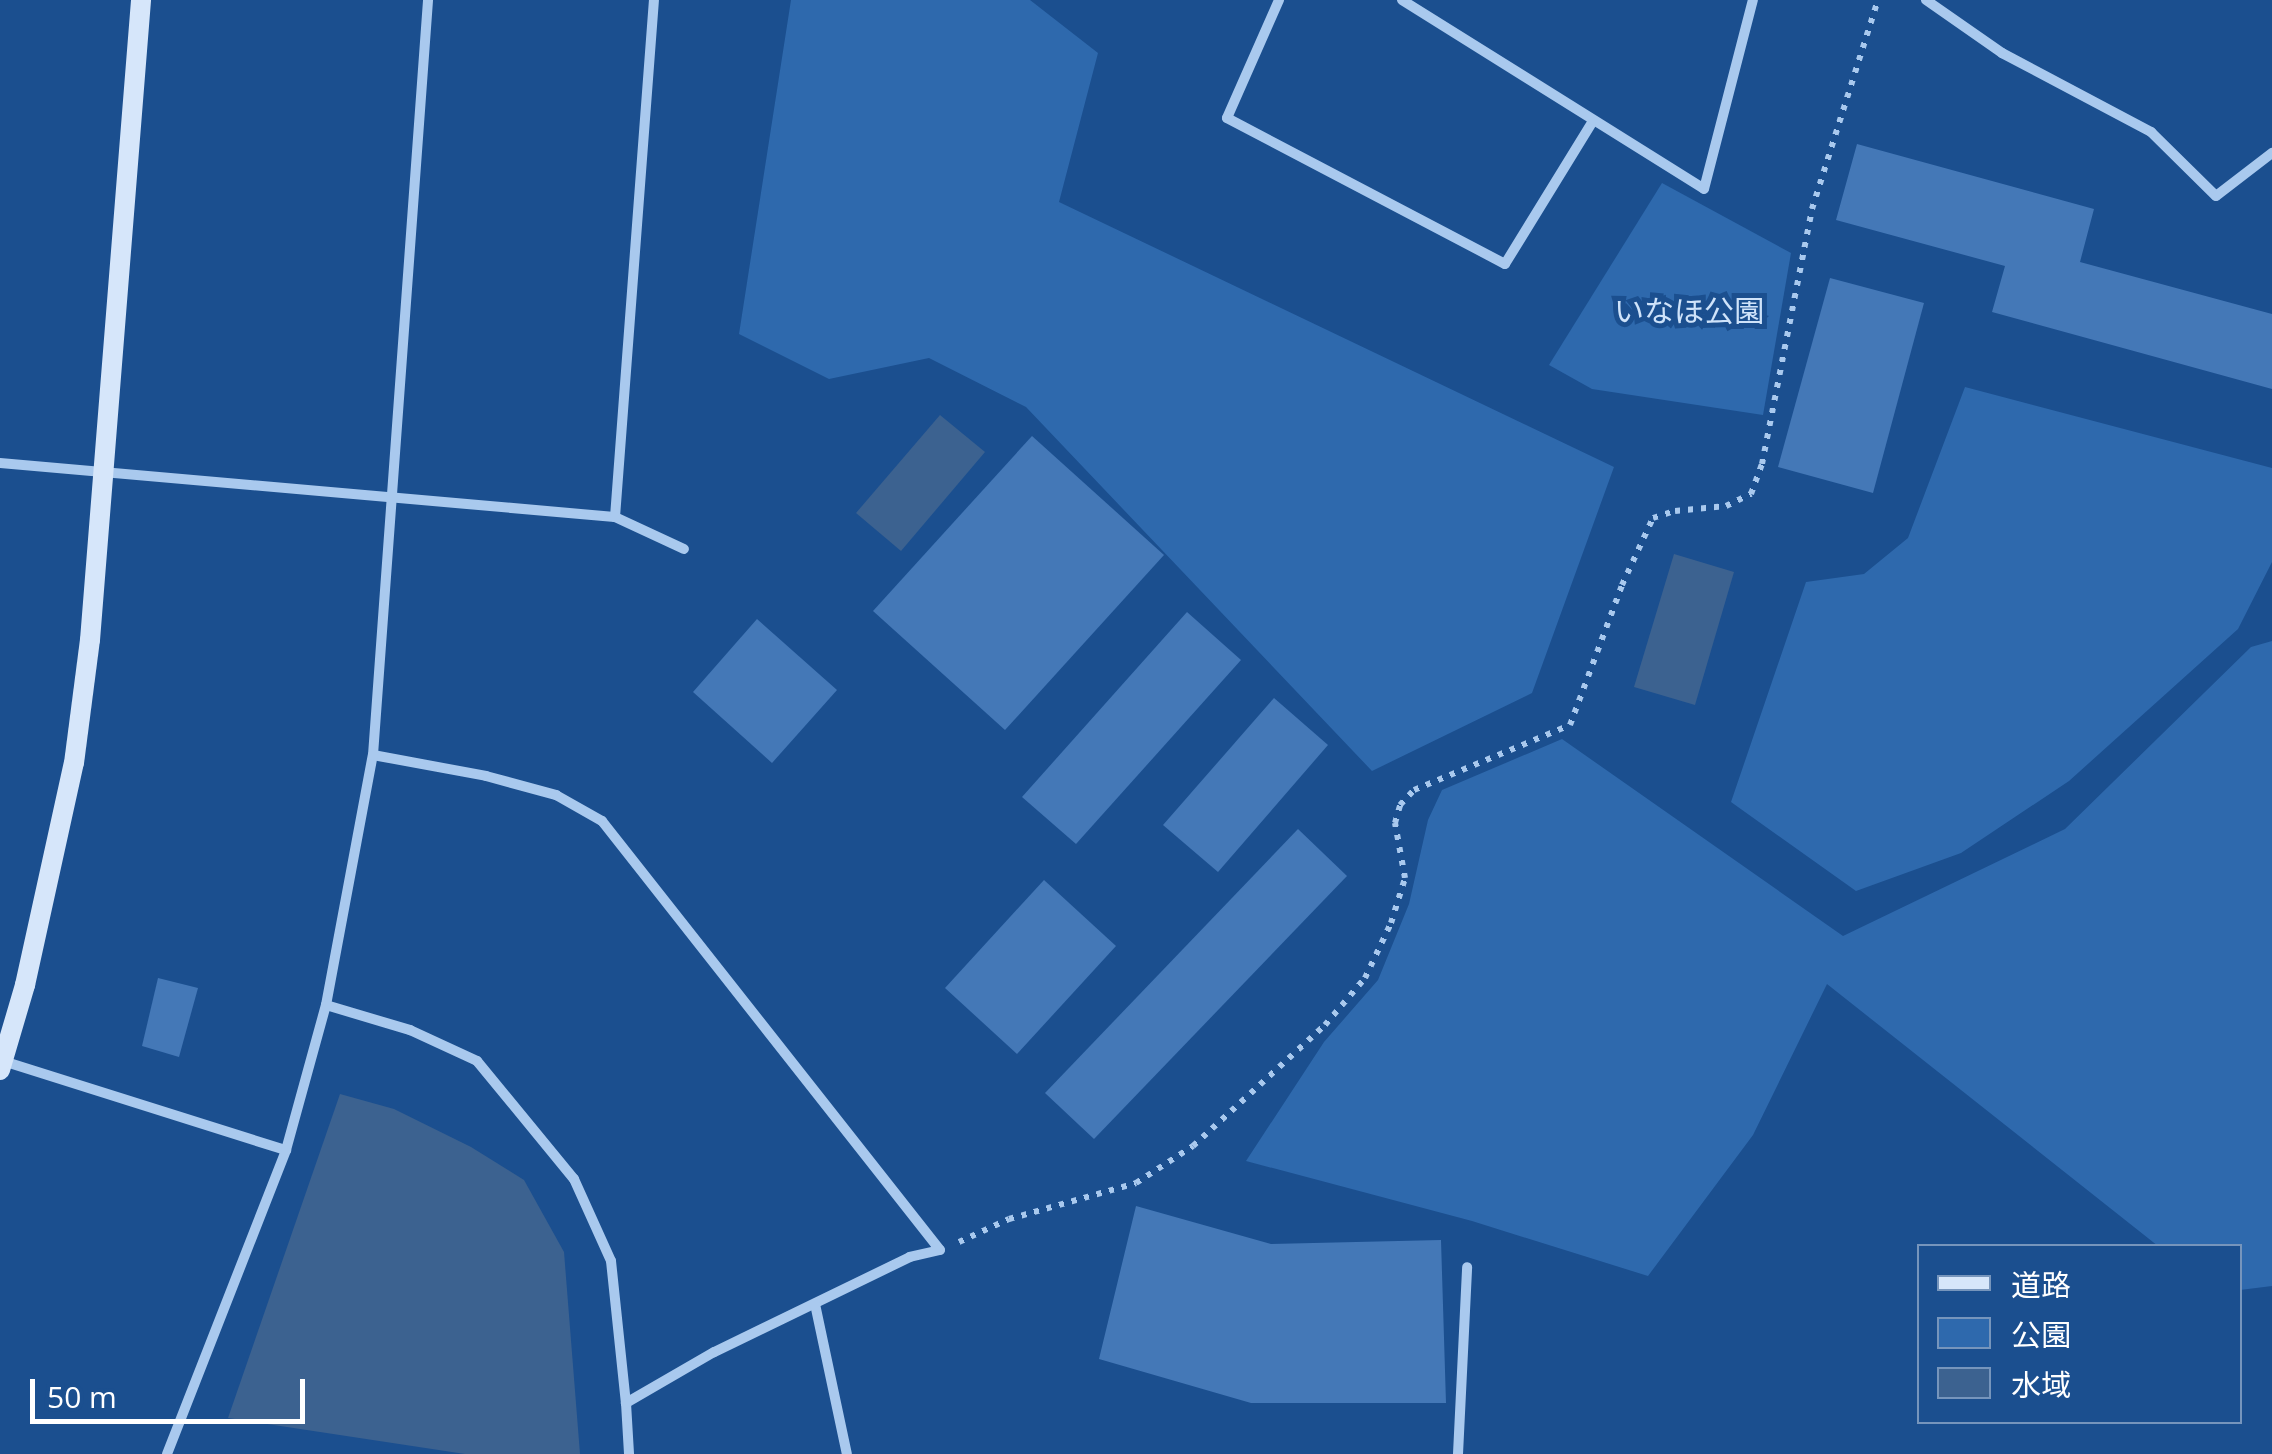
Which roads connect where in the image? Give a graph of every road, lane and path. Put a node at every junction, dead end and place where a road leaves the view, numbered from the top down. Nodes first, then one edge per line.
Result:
1 (141, 0) edge
2 (428, 0) edge
3 (654, 0) edge
4 (1279, 0) edge
5 (1402, 0) edge
6 (1754, 0) edge
7 (1878, 0) edge
8 (1926, 0) edge
9 (1594, 121) junction
10 (2272, 153) edge
11 (0, 463) edge
12 (103, 476) junction
13 (394, 498) junction
14 (614, 517) junction
15 (684, 548) dead end
16 (372, 755) junction
17 (326, 1005) junction
18 (2, 1066) edge
19 (286, 1150) junction
20 (940, 1250) junction
21 (1467, 1267) dead end
22 (815, 1304) junction
23 (626, 1403) junction
24 (168, 1454) edge
25 (629, 1454) edge
26 (847, 1454) edge
27 (1458, 1454) edge

1 - 12 street
2 - 13 street
3 - 14 street
4 - 9 street
5 - 9 street
6 - 9 street
7 - 20 path
8 - 10 street
11 - 12 street
12 - 13 street
12 - 18 street
13 - 14 street
13 - 16 street
14 - 15 street
16 - 17 street
16 - 20 street
17 - 19 street
17 - 23 street
18 - 19 street
19 - 24 street
20 - 22 street
21 - 27 street
22 - 23 street
22 - 26 street
23 - 25 street

